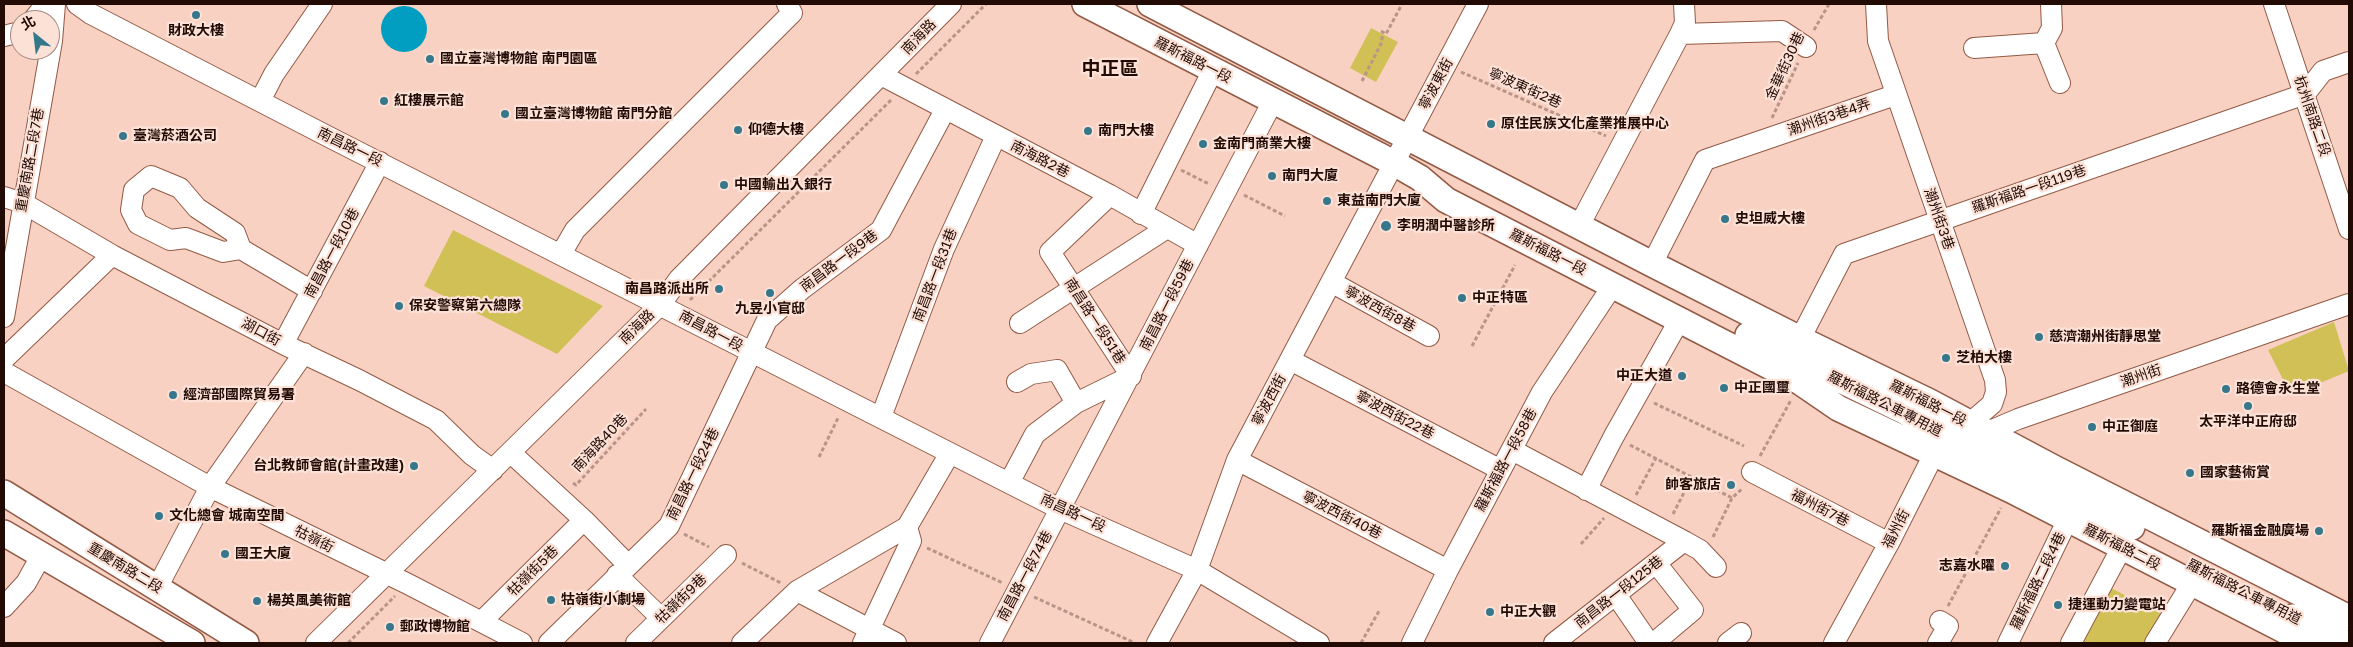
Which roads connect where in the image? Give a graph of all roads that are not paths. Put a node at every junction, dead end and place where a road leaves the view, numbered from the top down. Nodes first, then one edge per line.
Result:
1 (55, 4) edge
2 (77, 4) edge
3 (322, 4) edge
4 (787, 4) edge
5 (951, 4) edge
6 (1085, 4) edge
7 (1150, 4) edge
8 (1478, 4) edge
9 (1684, 4) edge
10 (1876, 4) edge
11 (2050, 4) edge
12 (2274, 4) edge
13 (1680, 34) junction
14 (2044, 43) junction
15 (1806, 47) road end
16 (1974, 48) dead end
17 (2349, 62) edge
18 (1213, 70) junction
19 (881, 76) junction
20 (2060, 83) dead end
21 (2305, 94) junction
22 (1896, 95) junction
23 (260, 101) junction
24 (1272, 101) junction
25 (945, 110) junction
26 (996, 136) junction
27 (1408, 138) junction
28 (380, 162) junction
29 (1394, 163) junction
30 (1420, 178) junction
31 (1110, 195) junction
32 (2344, 196) edge
33 (13, 200) edge
34 (1140, 214) junction
35 (1940, 219) junction
36 (1580, 226) junction
37 (1167, 228) junction
38 (2349, 229) edge
39 (1198, 245) junction
40 (241, 249) junction
41 (561, 254) junction
42 (112, 255) junction
43 (1652, 264) junction
44 (1331, 282) junction
45 (1614, 285) junction
46 (312, 290) junction
47 (1074, 290) junction
48 (2349, 304) edge
49 (660, 305) junction
50 (4, 317) edge
51 (1680, 319) junction
52 (1020, 323) dead end
53 (1429, 336) dead end
54 (1800, 339) junction
55 (283, 344) junction
56 (752, 352) junction
57 (304, 353) junction
58 (4, 359) edge
59 (1290, 360) junction
60 (4, 372) edge
61 (1131, 376) junction
62 (1017, 382) dead end
63 (1930, 402) joint
64 (1076, 403) junction
65 (880, 417) junction
66 (1962, 437) junction
67 (1512, 450) junction
68 (511, 453) junction
69 (950, 453) junction
70 (1237, 460) junction
71 (493, 470) junction
72 (1501, 470) junction
73 (1752, 472) dead end
74 (1009, 483) junction
75 (210, 487) junction
76 (1586, 490) junction
77 (4, 493) edge
78 (1060, 509) junction
79 (2068, 519) junction
80 (584, 520) junction
81 (4, 533) edge
82 (909, 534) junction
83 (1684, 541) junction
84 (1889, 543) junction
85 (2122, 547) junction
86 (726, 555) dead end
87 (41, 556) junction
88 (1656, 563) junction
89 (1716, 568) dead end
90 (623, 570) junction
91 (1197, 570) junction
92 (1448, 570) junction
93 (387, 574) junction
94 (2192, 583) junction
95 (157, 588) junction
96 (797, 591) junction
97 (1616, 595) junction
98 (4, 607) edge
99 (661, 618) junction
100 (2349, 618) edge
101 (482, 621) junction
102 (1940, 621) road end
103 (2349, 634) edge
104 (865, 637) edge
105 (1308, 641) edge
106 (1837, 642) edge
107 (192, 643) edge
108 (246, 643) edge
109 (316, 643) edge
110 (522, 643) edge
111 (549, 643) edge
112 (636, 643) edge
113 (742, 643) edge
114 (896, 643) edge
115 (990, 643) edge
116 (1157, 643) edge
117 (1412, 643) edge
118 (1554, 643) edge
119 (1649, 643) edge
120 (1654, 643) edge
121 (1938, 643) edge
122 (2008, 643) edge
123 (2071, 643) edge
124 (2155, 643) edge
125 (2309, 643) edge
126 (2344, 643) edge

1 - 33 street, 重慶南路二段7巷
2 - 23 street, 南昌路一段
3 - 23 street
4 - 41 street
5 - 19 street, 南海路
6 - 18 main road, 羅斯福路一段
7 - 27 main road, 羅斯福路一段
8 - 27 street, 寧波東街
9 - 13 street
10 - 22 street, 潮州街3巷
11 - 14 street
12 - 21 street, 杭州南路二段
13 - 15 street
13 - 36 street
14 - 16 street
14 - 20 street
17 - 21 street
18 - 24 main road, 羅斯福路一段
18 - 34 street
19 - 25 street, 南海路2巷
19 - 49 street, 南海路
21 - 32 street, 杭州南路二段
21 - 35 street, 羅斯福路一段119巷
22 - 35 street, 潮州街3巷
22 - 43 street, 潮州街3巷4弄
23 - 28 street, 南昌路一段
24 - 29 main road, 羅斯福路一段
24 - 39 street, 南昌路一段59巷
25 - 26 street, 南海路2巷
25 - 56 street, 南昌路一段9巷
26 - 31 street, 南海路2巷
26 - 65 street, 南昌路一段31巷
27 - 29 street, 寧波東街
27 - 36 main road, 羅斯福路一段
28 - 41 street, 南昌路一段
28 - 46 street, 南昌路一段10巷
29 - 30 main road, 羅斯福路一段
29 - 44 street, 寧波西街
30 - 45 main road, 羅斯福路一段
30 - 66 main road, 羅斯福路公車專用道
31 - 34 street, 南海路2巷
31 - 47 street, 南昌路一段51巷
32 - 38 street, 杭州南路二段
33 - 42 street, 湖口街
33 - 50 street, 重慶南路二段7巷
34 - 37 street, 南海路2巷
35 - 54 street, 羅斯福路一段119巷
35 - 66 street, 潮州街3巷
36 - 43 main road, 羅斯福路一段
37 - 39 street, 南海路2巷
37 - 47 street
39 - 61 street, 南昌路一段59巷
40 - 40 street
40 - 46 street
41 - 49 street, 南昌路一段
42 - 55 street, 湖口街
42 - 58 street
43 - 54 main road, 羅斯福路一段
44 - 53 street, 寧波西街8巷
44 - 59 street, 寧波西街
45 - 51 main road, 羅斯福路一段
45 - 67 street, 羅斯福路一段58巷
46 - 55 street, 南昌路一段10巷
47 - 52 street
47 - 61 street, 南昌路一段51巷
48 - 66 street, 潮州街
49 - 56 street, 南昌路一段
49 - 68 street, 南海路
51 - 66 main road, 羅斯福路一段
51 - 76 street
54 - 63 main road, 羅斯福路一段
55 - 57 street, 湖口街
56 - 65 street, 南昌路一段
56 - 90 street, 南昌路一段24巷
57 - 71 street, 湖口街
57 - 75 street
59 - 70 street, 寧波西街
59 - 72 street, 寧波西街22巷
60 - 75 street, 牯嶺街
61 - 64 street, 南昌路一段51巷
61 - 78 street, 南昌路一段59巷
62 - 64 street
63 - 66 main road, 羅斯福路公車專用道
64 - 74 street, 南昌路一段51巷
65 - 69 street, 南昌路一段
66 - 79 main road, 羅斯福路二段
66 - 84 street, 福州街
66 - 100 main road
66 - 103 main road, 羅斯福路公車專用道
66 - 126 main road, 羅斯福路公車專用道
67 - 72 street, 羅斯福路一段58巷
67 - 76 street
68 - 71 street, 南海路
68 - 80 street
69 - 74 street, 南昌路一段
69 - 82 street
70 - 91 street, 寧波西街
70 - 92 street, 寧波西街40巷
71 - 93 street, 南海路
72 - 92 street, 羅斯福路一段58巷
73 - 84 street, 福州街7巷
74 - 78 street, 南昌路一段
75 - 93 street, 牯嶺街
75 - 95 street
76 - 83 street
77 - 95 main road, 重慶南路二段
78 - 91 street, 南昌路一段
78 - 115 street, 南昌路一段74巷
79 - 85 main road, 羅斯福路二段
79 - 122 street, 羅斯福路二段4巷
80 - 90 street
80 - 101 street, 牯嶺街5巷
81 - 87 main road
82 - 96 street
82 - 104 street
83 - 88 street, 南昌路一段125巷
83 - 89 street
84 - 106 street, 福州街
85 - 94 main road, 羅斯福路二段
85 - 123 street
86 - 99 street, 牯嶺街9巷
87 - 98 street
87 - 107 main road
88 - 97 street, 南昌路一段125巷
88 - 120 street
90 - 99 street
90 - 111 street, 南昌路一段24巷
91 - 105 street, 南昌路一段
91 - 116 street, 寧波西街
92 - 117 street, 羅斯福路一段58巷
93 - 101 street, 牯嶺街
93 - 109 street, 南海路
94 - 124 street
94 - 125 main road, 羅斯福路二段
95 - 108 main road, 重慶南路二段
96 - 104 street
96 - 113 street
97 - 118 street, 南昌路一段125巷
97 - 119 street
99 - 112 street, 牯嶺街9巷
101 - 110 street, 牯嶺街
102 - 121 street
104 - 114 street

